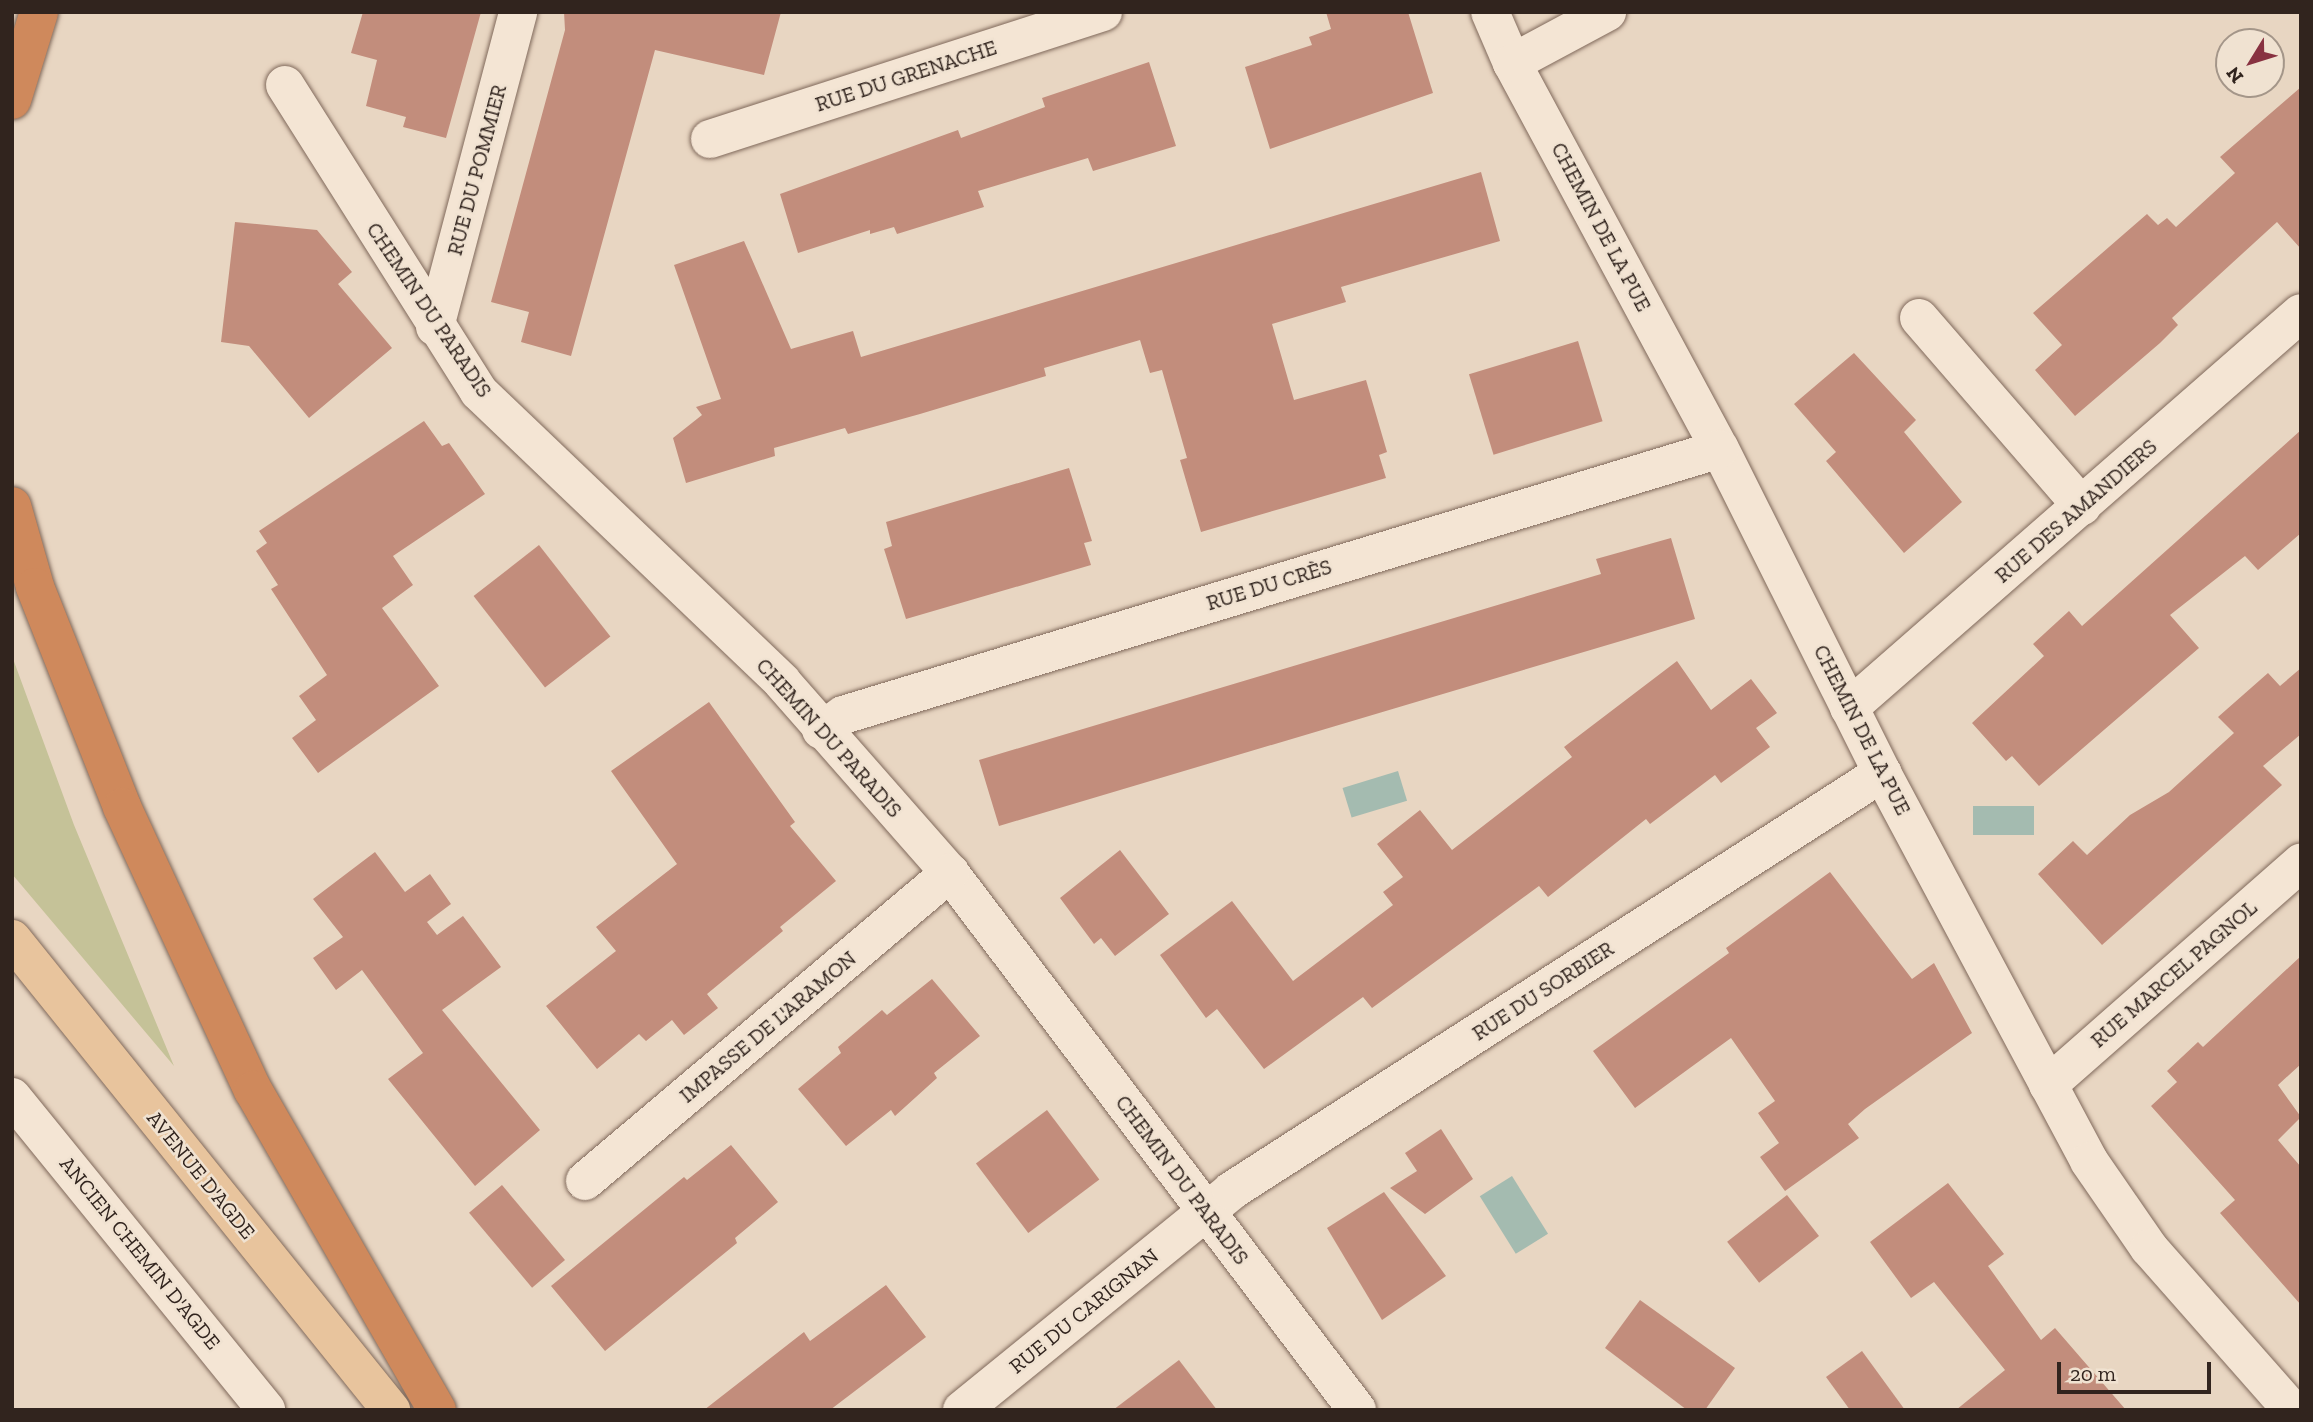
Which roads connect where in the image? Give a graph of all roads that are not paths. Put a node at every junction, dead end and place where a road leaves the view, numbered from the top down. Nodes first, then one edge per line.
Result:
1 (39, 12) edge
2 (518, 12) edge
3 (1103, 12) edge
4 (1490, 12) edge
5 (1607, 12) edge
6 (1512, 63) junction
7 (285, 85) dead end
8 (12, 100) edge
9 (710, 139) dead end
10 (2301, 313) edge
11 (1919, 318) dead end
12 (435, 327) junction
13 (1720, 449) junction
14 (12, 506) edge
15 (2082, 506) junction
16 (1849, 708) junction
17 (821, 730) junction
18 (1882, 773) junction
19 (2301, 863) edge
20 (950, 873) junction
21 (12, 939) edge
22 (2048, 1085) junction
23 (12, 1097) edge
24 (585, 1181) dead end
25 (1206, 1212) junction
26 (266, 1410) edge
27 (391, 1410) edge
28 (437, 1410) edge
29 (962, 1410) edge
30 (1357, 1410) edge
31 (2292, 1410) edge

1 - 8 highway
2 - 12 street, RUE DU POMMIER
3 - 9 street, RUE DU GRENACHE
4 - 6 street, CHEMIN DE LA PUE
5 - 6 street
6 - 13 street, CHEMIN DE LA PUE
7 - 12 street, CHEMIN DU PARADIS
10 - 15 street, RUE DES AMANDIERS
11 - 15 street
12 - 17 street, CHEMIN DU PARADIS
13 - 16 street, CHEMIN DE LA PUE
13 - 17 street, RUE DU CRÈS
14 - 28 highway
15 - 16 street, RUE DES AMANDIERS
16 - 18 street, CHEMIN DE LA PUE
17 - 20 street, CHEMIN DU PARADIS
18 - 22 street, CHEMIN DE LA PUE
18 - 25 street, RUE DU SORBIER
19 - 22 street, RUE MARCEL PAGNOL
20 - 24 street, IMPASSE DE L'ARAMON
20 - 25 street, CHEMIN DU PARADIS
21 - 27 main road, AVENUE D'AGDE
22 - 31 street, CHEMIN DE LA PUE
23 - 26 street, ANCIEN CHEMIN D'AGDE
25 - 29 street, RUE DU CARIGNAN
25 - 30 street, CHEMIN DU PARADIS

